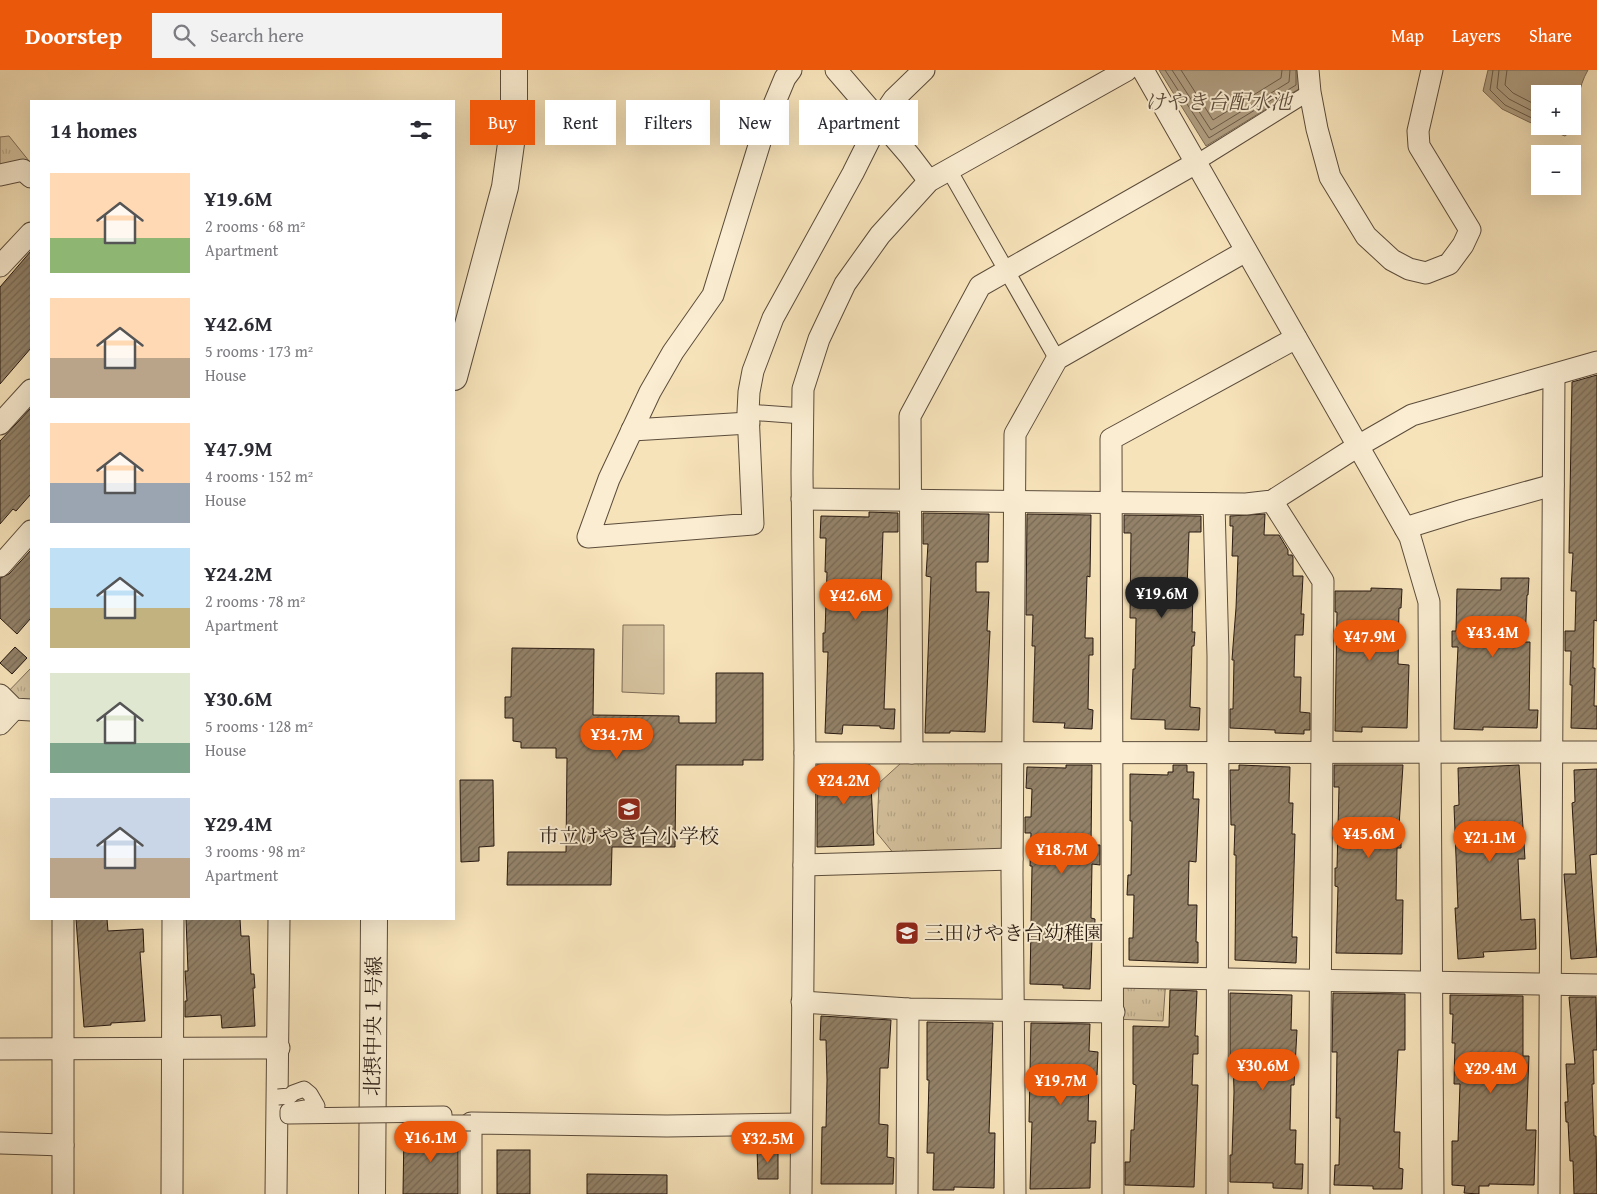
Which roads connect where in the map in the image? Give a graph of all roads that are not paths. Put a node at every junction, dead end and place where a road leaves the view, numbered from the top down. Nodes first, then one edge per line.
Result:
1 (514, 70) edge
2 (791, 70) edge
3 (836, 70) edge
4 (924, 70) edge
5 (1127, 70) edge
6 (1143, 70) edge
7 (1308, 70) edge
8 (1432, 70) edge
9 (1310, 92) junction
10 (861, 100) edge
11 (893, 100) edge
12 (867, 145) edge
13 (900, 145) edge
14 (1196, 163) junction
15 (949, 170) junction
16 (0, 175) edge
17 (30, 176) edge
18 (929, 181) junction
19 (30, 235) edge
20 (1246, 251) junction
21 (0, 266) edge
22 (1006, 272) junction
23 (1296, 338) junction
24 (1058, 359) junction
25 (1597, 362) edge
26 (455, 373) edge
27 (1554, 375) junction
28 (30, 391) edge
29 (803, 416) junction
30 (748, 418) junction
31 (0, 424) edge
32 (632, 430) junction
33 (1358, 446) junction
34 (1553, 485) junction
35 (802, 499) junction
36 (910, 500) junction
37 (1272, 501) junction
38 (1014, 502) junction
39 (1111, 503) junction
40 (1214, 504) junction
41 (1405, 528) junction
42 (30, 532) edge
43 (0, 566) edge
44 (1430, 751) junction
45 (1552, 751) junction
46 (912, 752) junction
47 (1013, 752) junction
48 (1112, 752) junction
49 (1218, 752) junction
50 (1321, 752) junction
51 (1597, 752) edge
52 (805, 753) junction
53 (1012, 859) junction
54 (804, 865) junction
55 (64, 920) edge
56 (173, 920) edge
57 (279, 920) edge
58 (374, 920) edge
59 (1114, 978) junction
60 (1218, 979) junction
61 (1320, 980) junction
62 (1431, 982) junction
63 (1550, 984) junction
64 (1597, 984) edge
65 (802, 1002) junction
66 (908, 1009) junction
67 (1013, 1010) junction
68 (1114, 1012) junction
69 (278, 1048) junction
70 (0, 1049) edge
71 (62, 1049) junction
72 (172, 1049) junction
73 (278, 1097) junction
74 (471, 1123) junction
75 (802, 1124) junction
76 (0, 1143) edge
77 (63, 1145) junction
78 (63, 1194) edge
79 (172, 1194) edge
80 (276, 1194) edge
81 (372, 1194) edge
82 (471, 1194) edge
83 (801, 1194) edge
84 (907, 1194) edge
85 (1015, 1194) edge
86 (1114, 1194) edge
87 (1218, 1194) edge
88 (1318, 1194) edge
89 (1433, 1194) edge
90 (1549, 1194) edge

1 - 26 street
2 - 32 street
3 - 10 street
4 - 11 street
5 - 15 street
6 - 14 street
7 - 9 street
8 - 9 street
9 - 14 street
12 - 30 street
13 - 18 street
14 - 20 street
14 - 22 street
15 - 18 street
15 - 22 street
16 - 17 street
18 - 29 street
19 - 21 street
20 - 23 street
20 - 24 street
22 - 24 street
22 - 36 street
23 - 33 street
23 - 39 street
24 - 38 street
25 - 27 street
27 - 33 street
27 - 34 street
28 - 31 street
29 - 30 street
29 - 35 street
30 - 32 street
30 - 32 street
33 - 37 street
33 - 41 street
34 - 41 street
34 - 45 street
35 - 36 street
35 - 52 street
36 - 38 street
36 - 46 street
37 - 40 street
37 - 50 street
38 - 39 street
38 - 47 street
39 - 40 street
39 - 48 street
40 - 49 street
41 - 44 street
42 - 43 street
44 - 45 street
44 - 50 street
44 - 62 street
45 - 51 street
45 - 63 street
46 - 47 street
46 - 52 street
47 - 48 street
47 - 53 street
48 - 49 street
48 - 59 street
49 - 50 street
49 - 60 street
50 - 61 street
52 - 54 street
53 - 54 street
53 - 67 street
54 - 65 street
55 - 71 street
56 - 72 street
57 - 69 street
58 - 81 street, 北摂中央１号線
59 - 60 street
59 - 68 street
60 - 61 street
60 - 87 street
61 - 62 street
61 - 88 street
62 - 63 street
62 - 89 street
63 - 64 street
63 - 90 street
65 - 66 street
65 - 75 street
66 - 67 street
66 - 84 street
67 - 68 street
67 - 85 street
68 - 86 street
69 - 72 street
69 - 73 street
70 - 71 street
71 - 72 street
71 - 77 street
72 - 79 street
73 - 74 street, bridge
73 - 80 street
74 - 75 street
74 - 82 street
75 - 83 street
76 - 77 street
77 - 78 street

